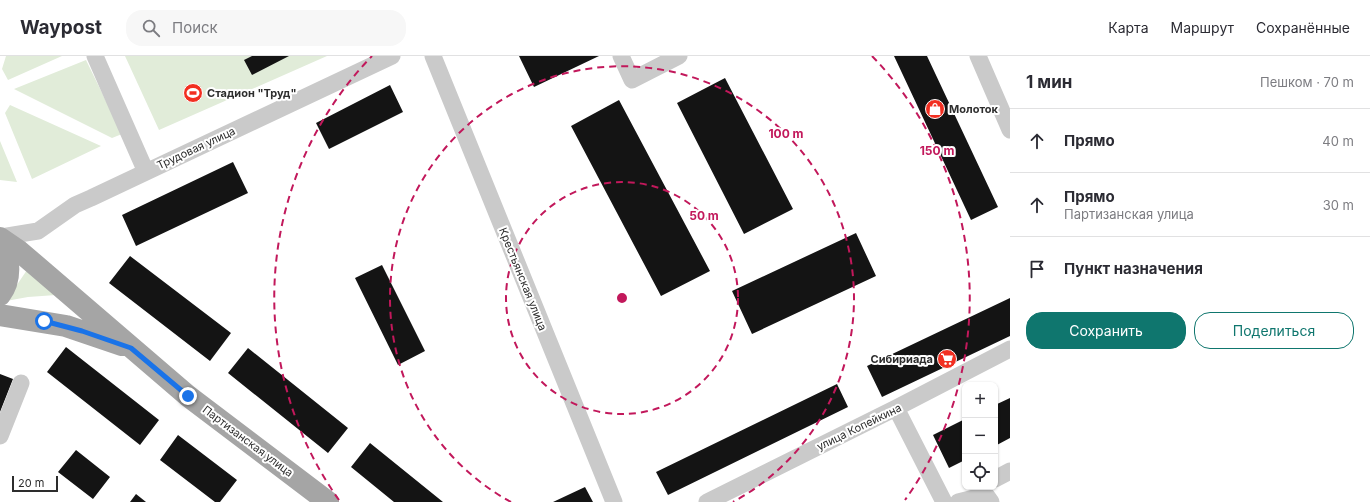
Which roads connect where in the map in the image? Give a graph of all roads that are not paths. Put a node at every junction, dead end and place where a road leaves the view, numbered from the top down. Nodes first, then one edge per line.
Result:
1 (95, 56) edge
2 (392, 56) edge
3 (433, 56) edge
4 (621, 56) edge
5 (679, 56) edge
6 (978, 56) edge
7 (1010, 130) edge
8 (146, 172) junction
9 (0, 239) edge
10 (0, 295) edge
11 (0, 315) edge
12 (131, 348) junction
13 (1010, 349) edge
14 (21, 383) dead end
15 (896, 408) junction
16 (0, 436) edge
17 (1010, 471) edge
18 (998, 477) edge
19 (989, 495) edge
20 (328, 502) edge
21 (614, 502) edge
22 (707, 502) edge
23 (944, 502) edge
24 (958, 502) edge

1 - 8 street
2 - 8 street, Трудовая улица
3 - 21 street, Крестьянская улица
4 - 5 street
6 - 7 street
8 - 9 street, Трудовая улица
9 - 10 main road
9 - 12 main road, Партизанская улица
11 - 12 main road
12 - 20 main road, Партизанская улица
13 - 15 street, улица Копейкина
14 - 16 street
15 - 22 street, улица Копейкина
15 - 23 street
17 - 18 street
19 - 24 street

